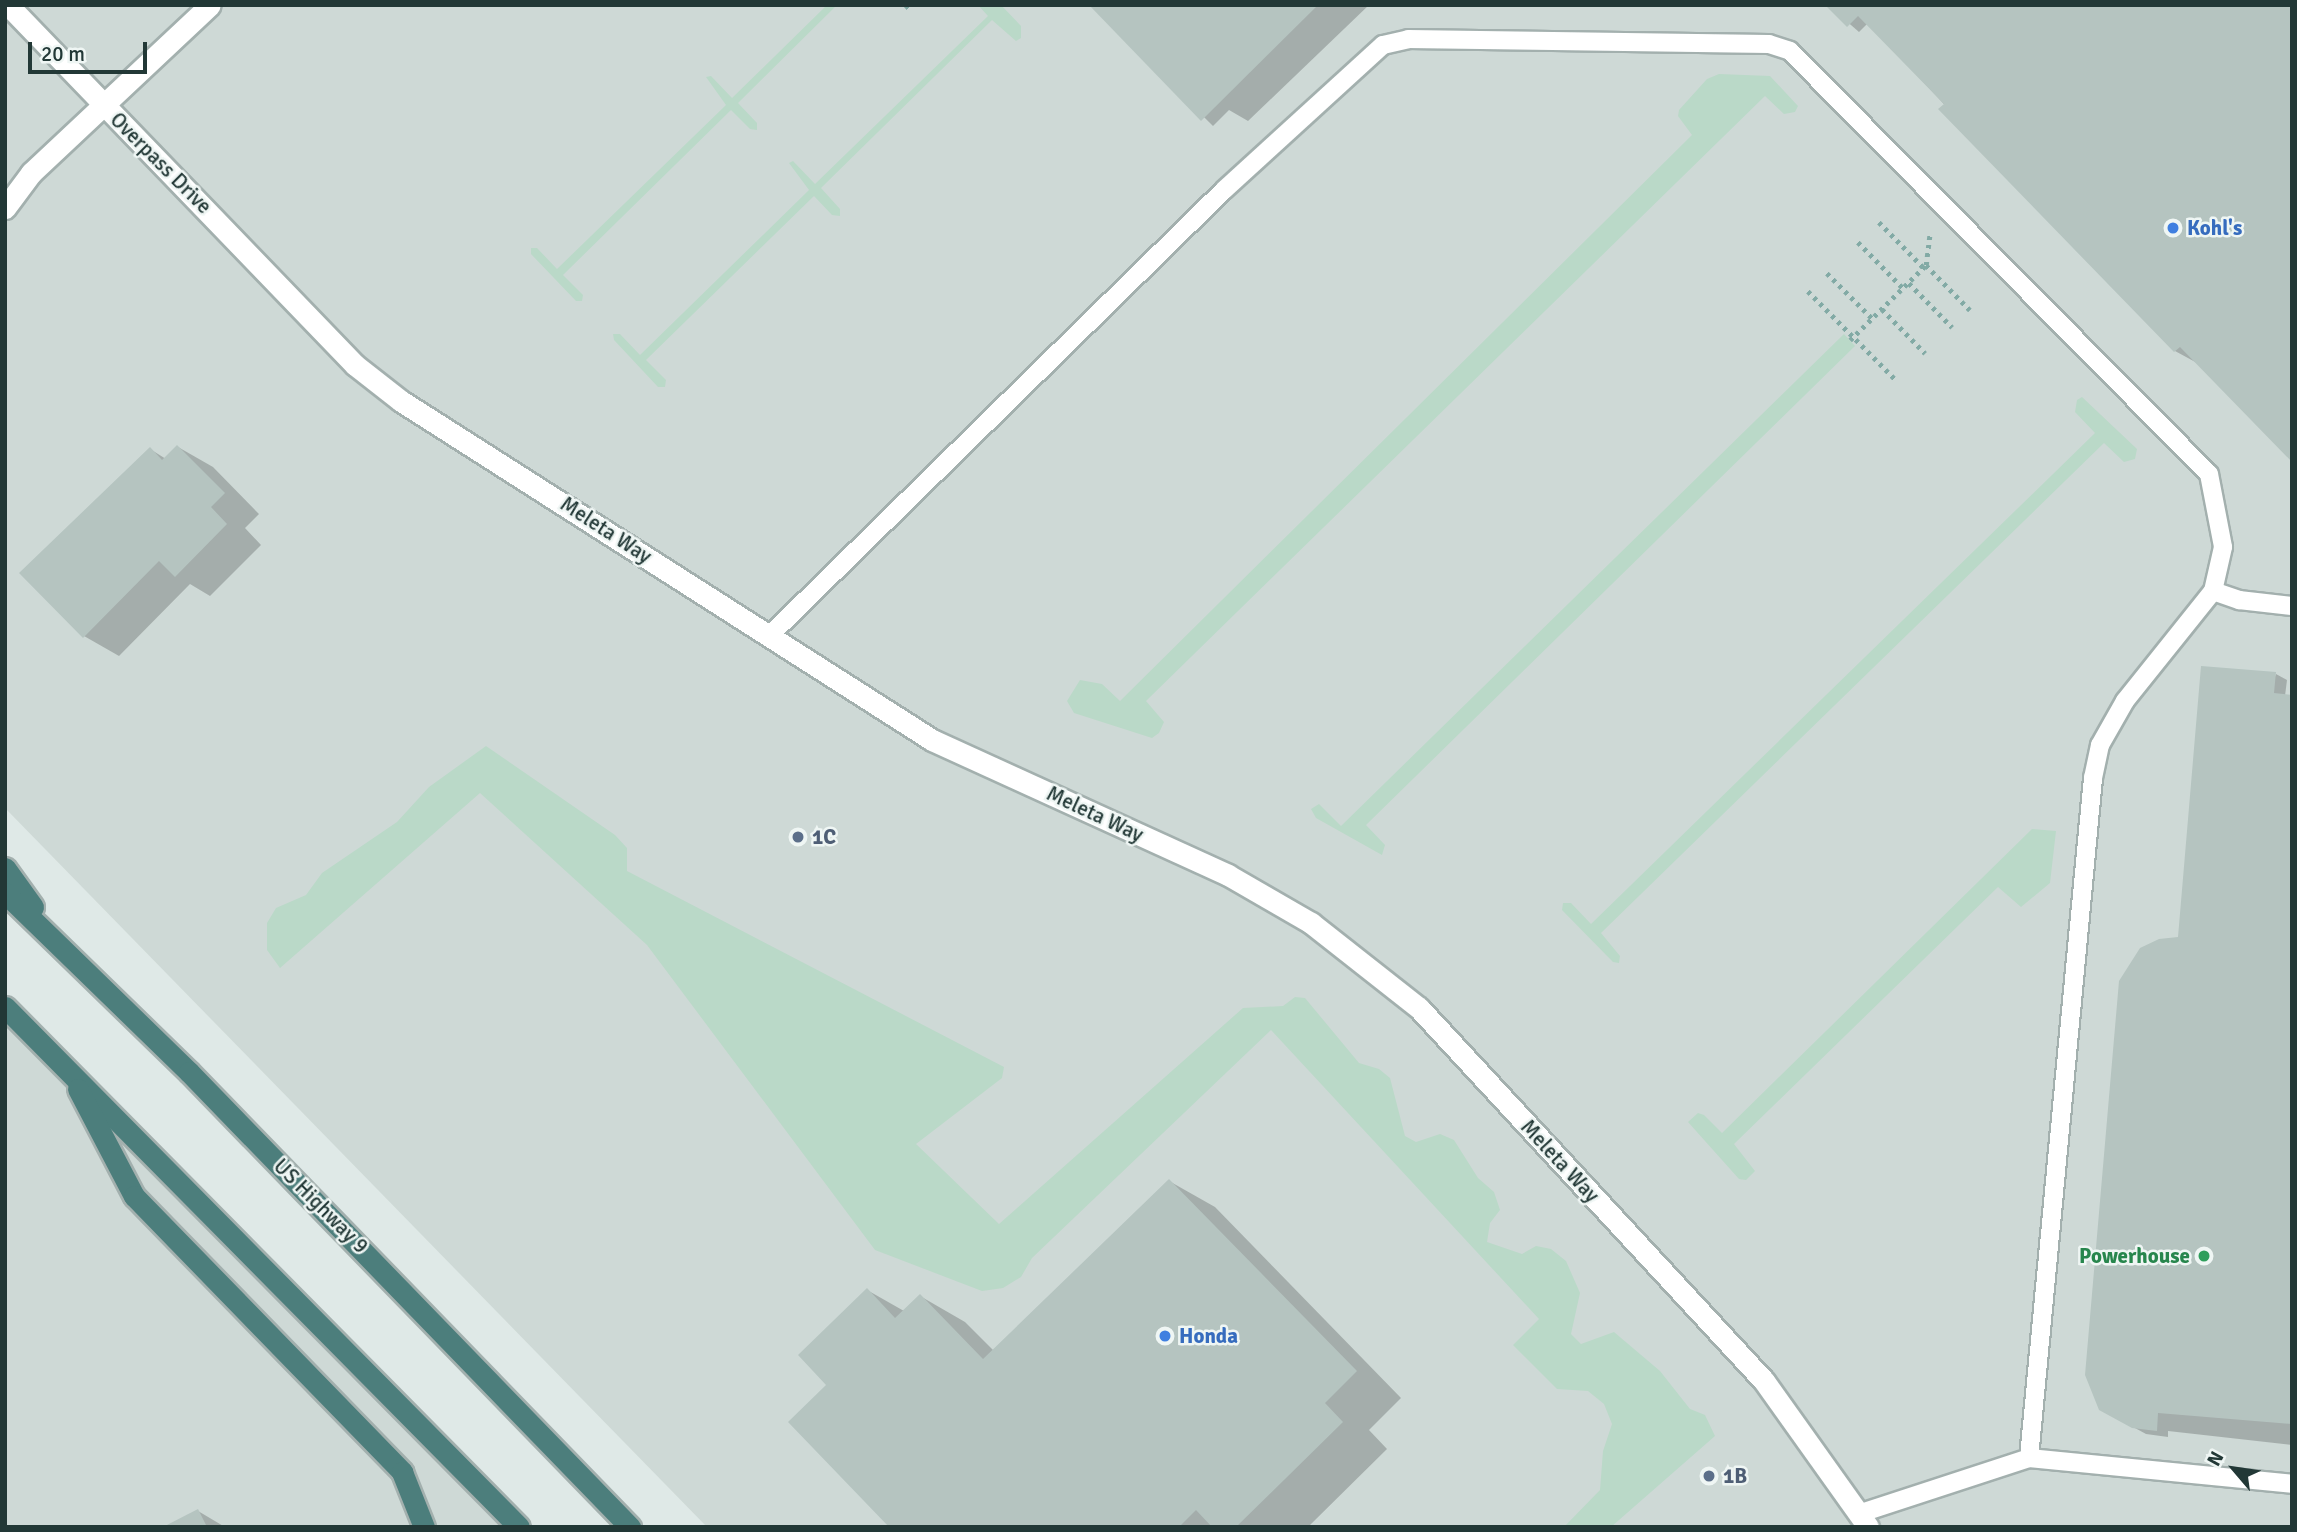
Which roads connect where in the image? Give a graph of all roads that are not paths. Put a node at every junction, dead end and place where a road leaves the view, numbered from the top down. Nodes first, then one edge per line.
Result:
1 (8, 5) edge
2 (210, 5) edge
3 (105, 105) junction
4 (5, 208) edge
5 (218, 220) joint
6 (2213, 591) junction
7 (2292, 606) edge
8 (768, 637) junction
9 (5, 868) edge
10 (5, 893) edge
11 (68, 957) junction
12 (5, 1007) edge
13 (67, 1069) junction
14 (2029, 1458) junction
15 (2292, 1484) edge
16 (1865, 1520) edge
17 (424, 1527) edge
18 (519, 1527) edge
19 (629, 1527) edge

1 - 3 street
2 - 3 street
3 - 4 street
3 - 5 street, Overpass Drive
5 - 8 street, Meleta Way
6 - 7 lane
6 - 8 lane
6 - 14 lane
8 - 16 street, Meleta Way
9 - 11 highway
10 - 11 highway, US Highway 9
11 - 19 highway, US Highway 9
12 - 13 highway
13 - 17 highway
13 - 18 highway
14 - 15 lane
14 - 16 lane

